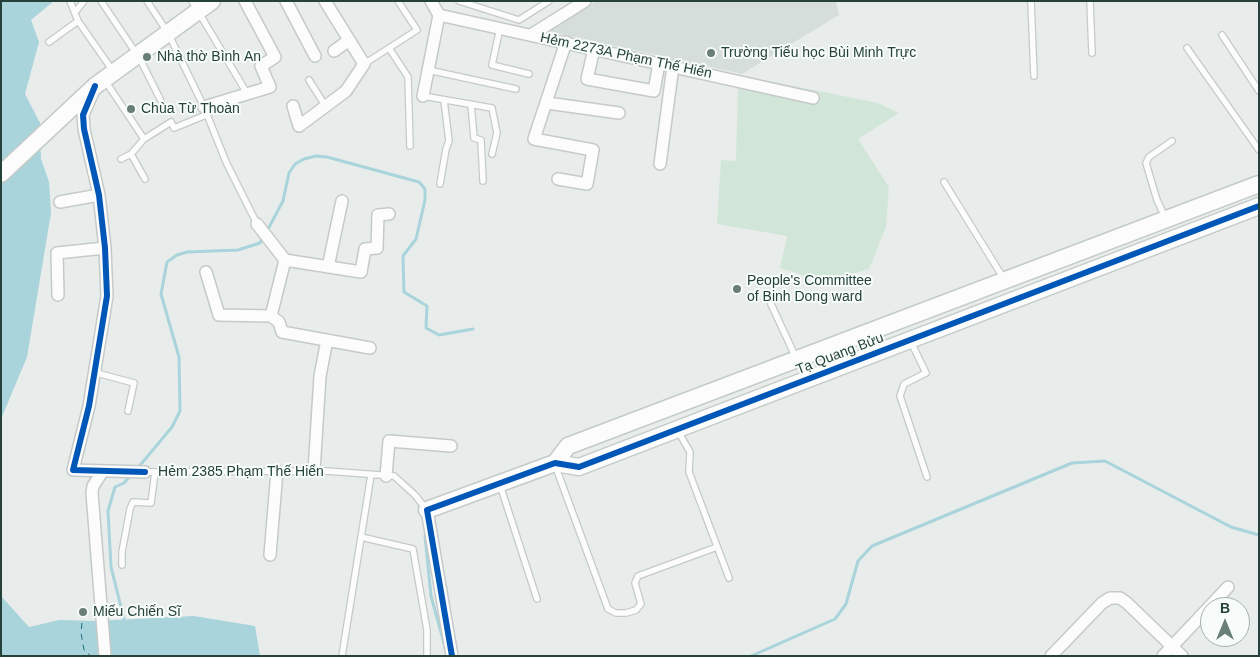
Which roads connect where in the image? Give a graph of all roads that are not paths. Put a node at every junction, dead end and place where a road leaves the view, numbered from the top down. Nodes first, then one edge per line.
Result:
1 (70, 1) edge
2 (84, 1) edge
3 (101, 1) edge
4 (147, 1) edge
5 (245, 1) edge
6 (286, 1) edge
7 (325, 1) edge
8 (398, 1) edge
9 (431, 1) edge
10 (459, 1) edge
11 (549, 1) edge
12 (585, 1) edge
13 (1031, 1) edge
14 (1090, 1) edge
15 (201, 4) edge
16 (76, 11) junction
17 (439, 15) junction
18 (78, 21) junction
19 (500, 28) junction
20 (168, 33) junction
21 (531, 35) junction
22 (1222, 35) dead end
23 (348, 41) junction
24 (49, 42) dead end
25 (566, 42) junction
26 (389, 48) junction
27 (1188, 48) dead end
28 (594, 49) junction
29 (334, 51) dead end
30 (1092, 53) dead end
31 (138, 56) junction
32 (315, 56) dead end
33 (659, 63) junction
34 (364, 64) junction
35 (674, 66) junction
36 (428, 70) junction
37 (529, 74) dead end
38 (1034, 76) dead end
39 (105, 80) junction
40 (309, 80) dead end
41 (516, 90) dead end
42 (1259, 91) edge
43 (248, 95) junction
44 (423, 96) joint
45 (813, 98) dead end
46 (444, 100) junction
47 (161, 101) dead end
48 (547, 103) junction
49 (470, 104) junction
50 (293, 106) dead end
51 (326, 107) junction
52 (205, 111) junction
53 (619, 113) dead end
54 (144, 139) junction
55 (1172, 141) dead end
56 (410, 146) dead end
57 (1259, 150) edge
58 (131, 154) junction
59 (492, 154) dead end
60 (121, 159) dead end
61 (660, 164) dead end
62 (1, 174) edge
63 (145, 179) dead end
64 (558, 179) dead end
65 (483, 181) dead end
66 (944, 182) dead end
67 (440, 184) dead end
68 (1259, 184) edge
69 (100, 195) junction
70 (342, 201) dead end
71 (60, 202) dead end
72 (1259, 207) edge
73 (390, 214) dead end
74 (1166, 219) junction
75 (257, 224) joint
76 (1132, 233) junction
77 (105, 248) junction
78 (1141, 251) junction
79 (285, 260) junction
80 (328, 267) junction
81 (206, 272) dead end
82 (1005, 281) junction
83 (58, 295) dead end
84 (772, 304) dead end
85 (271, 316) junction
86 (327, 340) junction
87 (910, 340) junction
88 (370, 348) dead end
89 (797, 360) junction
90 (93, 372) junction
91 (805, 380) junction
92 (128, 411) dead end
93 (677, 429) junction
94 (451, 446) dead end
95 (555, 463) junction
96 (103, 471) junction
97 (277, 471) junction
98 (314, 471) junction
99 (150, 472) junction
100 (371, 475) junction
101 (386, 476) junction
102 (927, 477) dead end
103 (500, 483) junction
104 (427, 510) junction
105 (361, 537) junction
106 (718, 547) junction
107 (270, 555) dead end
108 (122, 565) dead end
109 (729, 578) dead end
110 (1228, 587) dead end
111 (536, 599) dead end
112 (1172, 646) junction
113 (105, 656) edge
114 (342, 656) edge
115 (427, 656) edge
116 (452, 656) edge
117 (1051, 656) edge
118 (1163, 656) edge
119 (1182, 656) edge

1 - 16 lane
2 - 16 lane
3 - 31 lane
4 - 20 lane
5 - 43 street
6 - 32 street
7 - 23 street
8 - 26 lane
9 - 17 street
10 - 11 lane
12 - 21 street
13 - 38 lane
14 - 30 lane
15 - 20 street
15 - 43 lane
16 - 18 lane
17 - 19 street, Hẻm 2273A Phạm Thế Hiển
17 - 36 street
18 - 24 lane
18 - 39 lane
19 - 21 street, Hẻm 2273A Phạm Thế Hiển
19 - 37 lane
20 - 31 street
20 - 52 lane
21 - 25 street, Hẻm 2273A Phạm Thế Hiển
22 - 42 lane
23 - 29 street
23 - 34 street
25 - 28 street, Hẻm 2273A Phạm Thế Hiển
25 - 48 street
26 - 34 lane
26 - 56 lane
27 - 57 lane
28 - 33 street, Hẻm 2273A Phạm Thế Hiển
28 - 33 street
31 - 39 street
31 - 47 lane
33 - 35 street, Hẻm 2273A Phạm Thế Hiển
34 - 51 street
35 - 45 street, Hẻm 2273A Phạm Thế Hiển
35 - 61 street
36 - 41 lane
36 - 44 street
39 - 54 lane
39 - 62 street
39 - 69 street, Hẻm 2385 Phạm Thế Hiển
40 - 51 lane
43 - 52 street
44 - 46 lane
46 - 49 lane
46 - 67 lane
48 - 53 street
48 - 64 street
49 - 59 lane
49 - 65 lane
50 - 51 street
52 - 54 lane
52 - 75 lane
54 - 58 lane
55 - 74 lane
58 - 60 lane
58 - 63 lane
66 - 82 lane
68 - 74 street, Tạ Quang Bửu
69 - 71 street
69 - 77 street, Hẻm 2385 Phạm Thế Hiển
70 - 80 street
72 - 78 street, Tạ Quang Bửu
73 - 80 street
74 - 76 street, Tạ Quang Bửu
75 - 79 street
76 - 78 street
76 - 82 street, Tạ Quang Bửu
77 - 83 street
77 - 90 street, Hẻm 2385 Phạm Thế Hiển
78 - 87 street, Tạ Quang Bửu
79 - 80 street
79 - 85 street
81 - 85 street
82 - 89 street, Tạ Quang Bửu
84 - 89 lane
85 - 86 street
86 - 88 street
86 - 98 street
87 - 91 street, Tạ Quang Bửu
87 - 102 lane
89 - 91 street
89 - 95 street, Tạ Quang Bửu
90 - 92 lane
90 - 96 street, Hẻm 2385 Phạm Thế Hiển
91 - 93 street, Tạ Quang Bửu
93 - 95 street, Tạ Quang Bửu
93 - 106 lane
94 - 101 street
95 - 103 street, Tạ Quang Bửu
95 - 106 lane
96 - 99 street, Hẻm 2385 Phạm Thế Hiển
96 - 113 street
97 - 98 lane, Hẻm 2385 Phạm Thế Hiển
97 - 99 lane, Hẻm 2385 Phạm Thế Hiển
97 - 107 street
98 - 100 lane, Hẻm 2385 Phạm Thế Hiển
99 - 108 lane
100 - 101 lane, Hẻm 2385 Phạm Thế Hiển
100 - 105 lane
101 - 104 lane, Hẻm 2385 Phạm Thế Hiển
103 - 104 street, Tạ Quang Bửu
103 - 111 lane
104 - 116 street
105 - 114 lane
105 - 115 lane
106 - 109 lane
110 - 112 street
112 - 117 street
112 - 118 street
112 - 119 street

